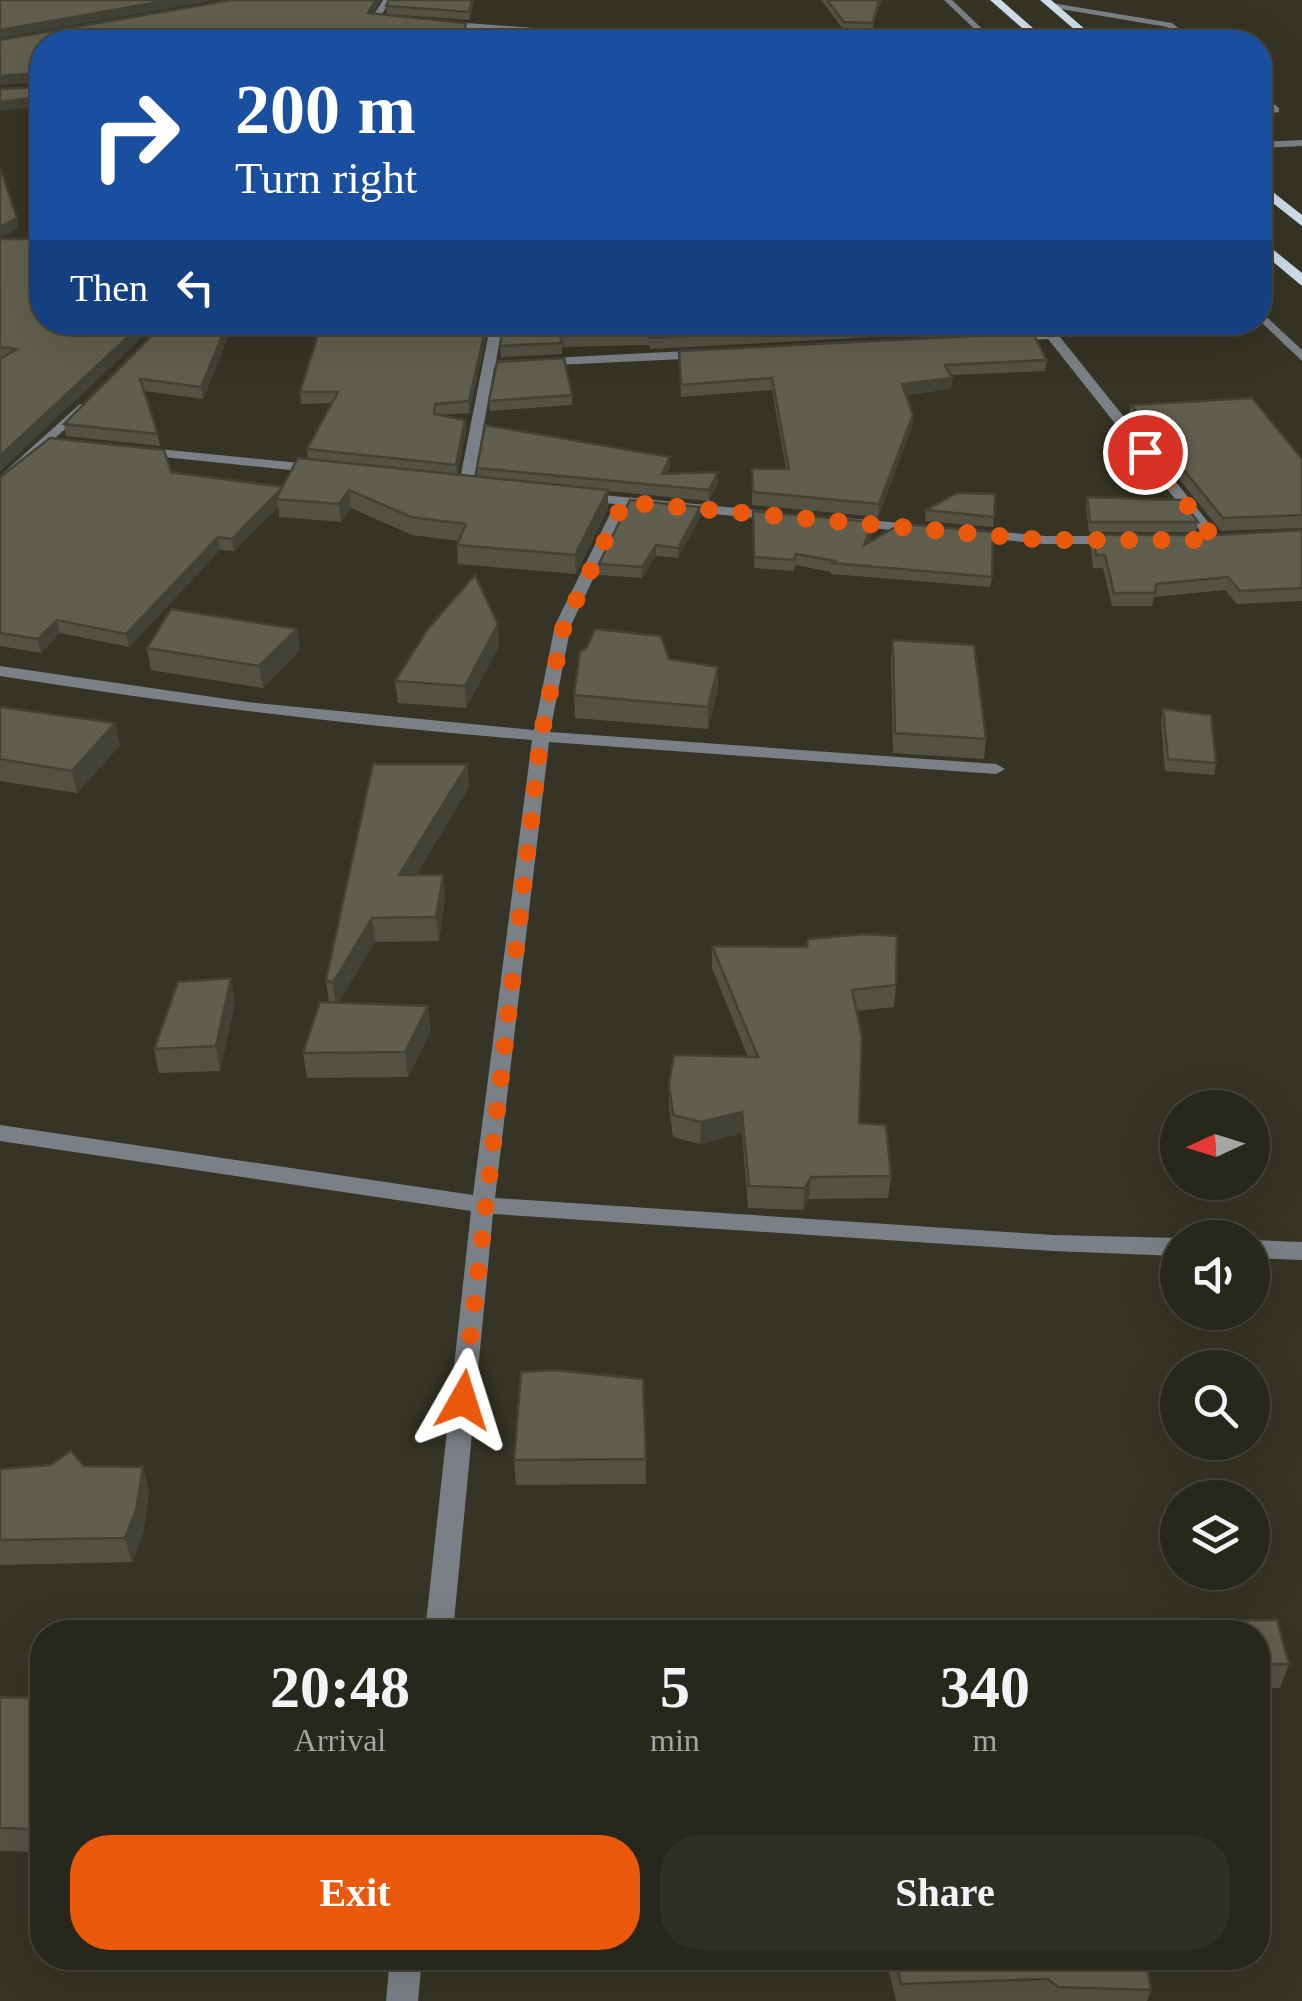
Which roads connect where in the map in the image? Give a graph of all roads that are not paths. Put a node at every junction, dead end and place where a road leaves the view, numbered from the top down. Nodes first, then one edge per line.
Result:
1 (387, 0) edge
2 (948, 0) edge
3 (996, 0) edge
4 (1049, 3) edge
5 (404, 21) edge
6 (418, 22) edge
7 (540, 30) edge
8 (979, 30) edge
9 (1030, 30) edge
10 (1081, 30) edge
11 (1175, 30) edge
12 (1302, 143) edge
13 (1272, 144) edge
14 (1272, 196) edge
15 (1302, 222) edge
16 (1272, 254) edge
17 (1302, 281) edge
18 (1272, 326) edge
19 (495, 335) edge
20 (1052, 335) joint
21 (994, 338) edge
22 (723, 353) edge
23 (1302, 357) edge
24 (491, 366) junction
25 (102, 389) edge
26 (48, 442) junction
27 (67, 444) edge
28 (124, 450) edge
29 (333, 471) edge
30 (447, 482) edge
31 (0, 483) edge
32 (466, 484) junction
33 (486, 486) edge
34 (564, 496) edge
35 (624, 502) junction
36 (796, 518) edge
37 (834, 521) edge
38 (929, 530) edge
39 (948, 531) edge
40 (1232, 539) edge
41 (1139, 540) edge
42 (1196, 540) edge
43 (1215, 540) junction
44 (0, 671) edge
45 (541, 736) junction
46 (996, 769) dead end
47 (0, 1132) edge
48 (483, 1205) junction
49 (1160, 1246) edge
50 (1270, 1249) edge
51 (1302, 1250) edge
52 (441, 1620) edge
53 (405, 1970) edge
54 (402, 2001) edge

1 - 5 street
2 - 8 street
3 - 9 highway
4 - 10 highway
4 - 11 street
6 - 7 street
12 - 13 street
14 - 15 highway
16 - 17 highway
18 - 23 street
19 - 24 street
20 - 21 street
20 - 43 street
22 - 24 street
24 - 32 street
25 - 26 street
26 - 27 street
26 - 31 street
28 - 29 street
30 - 32 street
32 - 33 street
34 - 35 street
35 - 36 street
35 - 45 street
37 - 38 street
39 - 41 street
40 - 43 street
42 - 43 street
44 - 45 street
45 - 46 street
45 - 48 street
47 - 48 street
48 - 49 street
48 - 52 street
50 - 51 street
53 - 54 street

